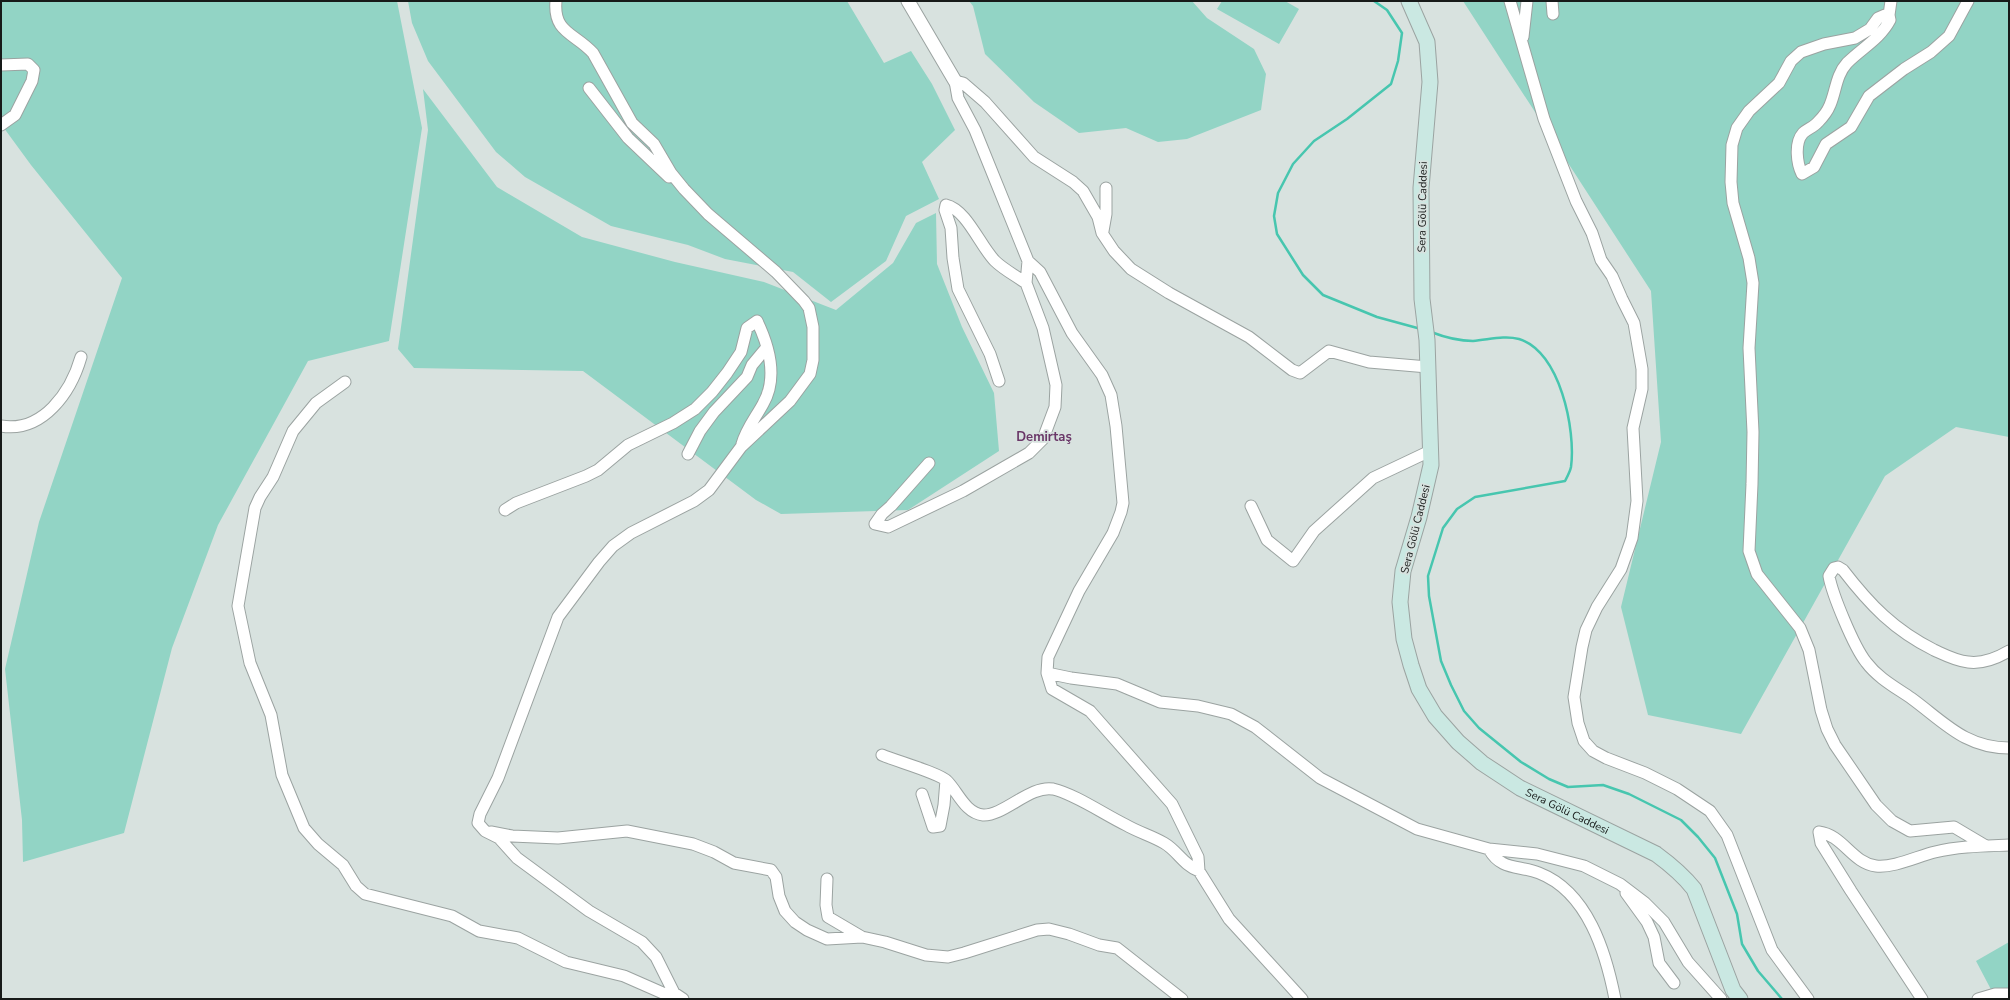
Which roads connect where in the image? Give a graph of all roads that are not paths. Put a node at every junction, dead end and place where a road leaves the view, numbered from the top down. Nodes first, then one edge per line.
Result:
1 (556, 1) edge
2 (908, 1) edge
3 (1409, 1) edge
4 (1510, 1) edge
5 (1527, 1) edge
6 (1552, 1) edge
7 (1891, 1) edge
8 (1968, 1) edge
9 (1553, 14) dead end
10 (1889, 15) junction
11 (1522, 44) junction
12 (1, 65) edge
13 (955, 81) junction
14 (589, 88) dead end
15 (1, 125) edge
16 (1106, 188) dead end
17 (684, 189) junction
18 (1102, 233) junction
19 (1028, 261) junction
20 (1026, 283) junction
21 (767, 347) junction
22 (81, 357) dead end
23 (1428, 367) junction
24 (999, 381) dead end
25 (344, 382) dead end
26 (1, 426) edge
27 (741, 447) junction
28 (1430, 451) junction
29 (688, 454) dead end
30 (929, 463) dead end
31 (1251, 506) dead end
32 (505, 510) dead end
33 (2009, 651) edge
34 (1047, 673) junction
35 (2009, 748) edge
36 (882, 755) dead end
37 (946, 780) junction
38 (922, 794) dead end
39 (484, 831) junction
40 (2009, 845) edge
41 (1986, 846) junction
42 (1489, 849) junction
43 (1199, 871) junction
44 (827, 879) dead end
45 (1620, 884) junction
46 (862, 937) junction
47 (1674, 983) dead end
48 (2009, 994) edge
49 (678, 996) edge
50 (1182, 999) edge
51 (1302, 999) edge
52 (1615, 999) edge
53 (1722, 999) edge
54 (1740, 999) edge
55 (1808, 999) edge
56 (1922, 999) edge
57 (1978, 999) edge

1 - 17 street
2 - 13 street
3 - 23 main road, Sera Gölü Caddesi
4 - 11 street
5 - 11 street
6 - 9 street
7 - 10 street
8 - 10 street
10 - 41 street
11 - 55 street
12 - 15 street
13 - 18 street
13 - 19 street
14 - 17 street
16 - 18 street
17 - 27 street
18 - 23 street
19 - 20 street
19 - 34 street
20 - 24 street
20 - 30 street
21 - 27 street
21 - 29 street
21 - 32 street
22 - 26 street
23 - 28 main road, Sera Gölü Caddesi
25 - 49 street
27 - 39 street
28 - 31 street
28 - 54 main road, Sera Gölü Caddesi
33 - 35 street
34 - 42 street
34 - 43 street
36 - 37 street
37 - 38 street
37 - 43 street
39 - 46 street
39 - 49 street
40 - 41 street
41 - 56 street
42 - 45 street
42 - 52 street
43 - 51 street
44 - 46 street
45 - 47 street
45 - 53 street
46 - 50 street
48 - 57 street

